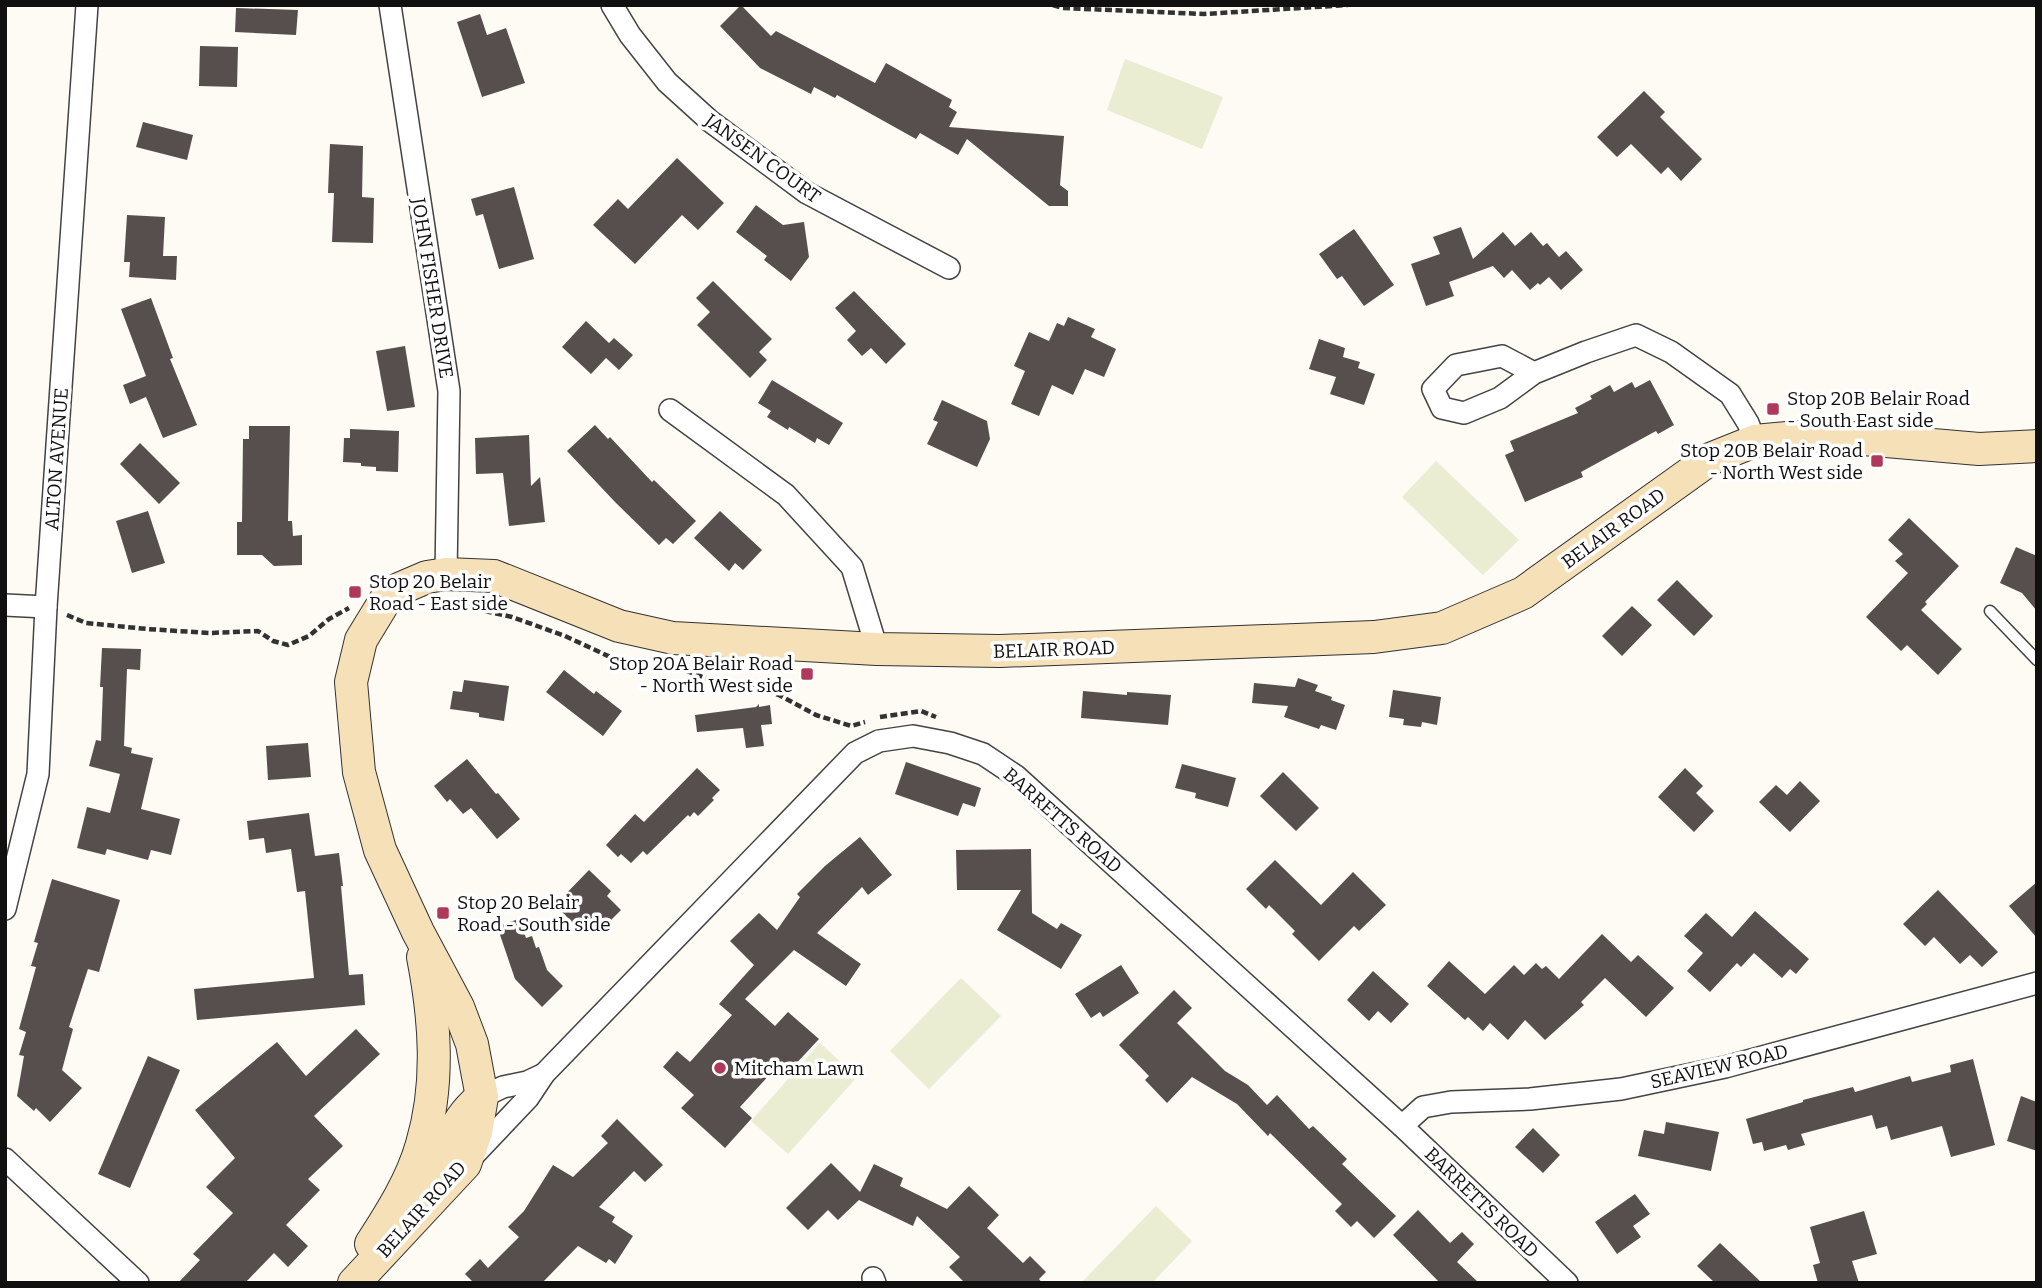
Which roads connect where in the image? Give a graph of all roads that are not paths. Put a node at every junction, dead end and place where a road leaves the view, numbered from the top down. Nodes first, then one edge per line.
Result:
1 (87, 5) edge
2 (390, 5) edge
3 (612, 5) edge
4 (949, 268) dead end
5 (1534, 373) dead end
6 (670, 410) dead end
7 (1755, 441) junction
8 (2037, 446) edge
9 (443, 588) junction
10 (5, 605) edge
11 (46, 607) junction
12 (1990, 611) dead end
13 (877, 649) junction
14 (2037, 660) edge
15 (5, 909) edge
16 (418, 932) junction
17 (2037, 983) edge
18 (544, 1074) junction
19 (482, 1097) junction
20 (1402, 1126) junction
21 (5, 1159) edge
22 (465, 1164) junction
23 (386, 1220) junction
24 (138, 1283) edge
25 (346, 1283) edge
26 (354, 1283) edge
27 (1567, 1283) edge

1 - 11 street, ALTON AVENUE
2 - 9 street, JOHN FISHER DRIVE
3 - 4 street, JANSEN COURT
5 - 7 street
6 - 13 street
7 - 8 main road, BELAIR ROAD
7 - 13 main road, BELAIR ROAD
9 - 13 main road, BELAIR ROAD
9 - 16 main road, BELAIR ROAD
10 - 11 street
11 - 15 street, ALTON AVENUE
12 - 14 lane
16 - 19 main road, BELAIR ROAD
16 - 23 main road, BELAIR ROAD
17 - 20 street, SEAVIEW ROAD
18 - 19 street, BARRETTS ROAD
18 - 20 street, BARRETTS ROAD
18 - 22 street, BARRETTS ROAD
19 - 22 main road, BELAIR ROAD
19 - 23 main road
20 - 27 street, BARRETTS ROAD
21 - 24 street
22 - 26 main road, BELAIR ROAD
23 - 25 main road, BELAIR ROAD

